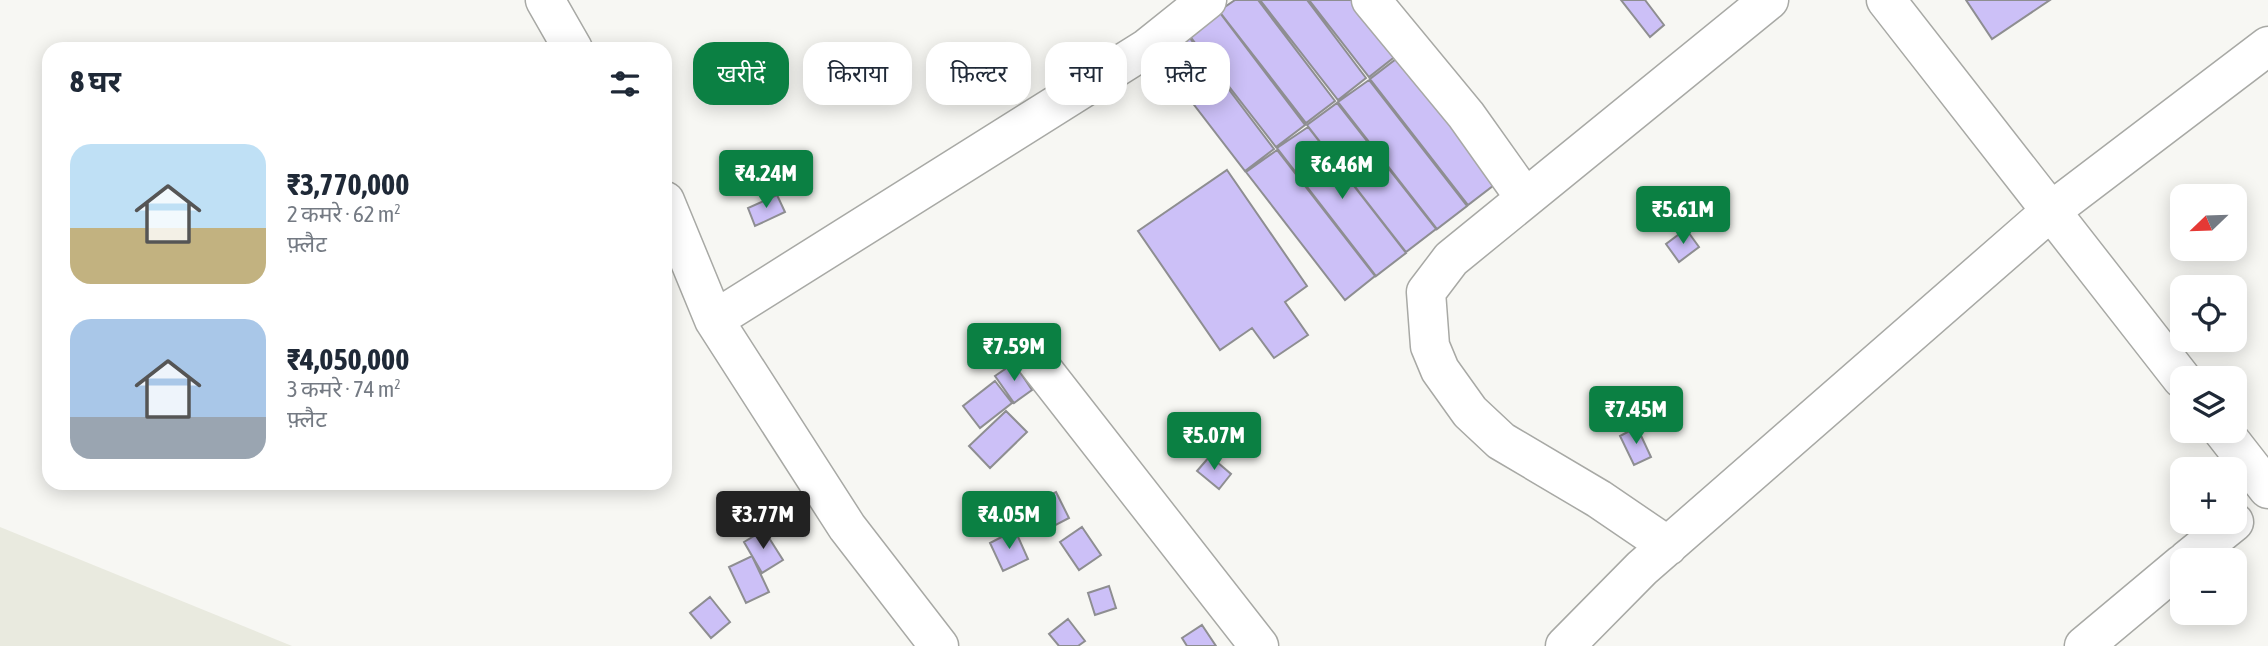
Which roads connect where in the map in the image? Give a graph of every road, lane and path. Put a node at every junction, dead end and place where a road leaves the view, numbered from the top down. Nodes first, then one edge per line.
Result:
1 (545, 0) edge
2 (1207, 0) edge
3 (1371, 0) edge
4 (1769, 0) edge
5 (1886, 0) edge
6 (569, 42) edge
7 (2268, 46) edge
8 (1525, 198) junction
9 (2051, 212) junction
10 (672, 218) edge
11 (714, 320) junction
12 (1026, 348) dead end
13 (2172, 366) edge
14 (2232, 443) edge
15 (2268, 491) edge
16 (2247, 510) edge
17 (2218, 534) edge
18 (1668, 546) junction
19 (2201, 548) edge
20 (2170, 574) edge
21 (939, 646) edge
22 (1259, 646) edge
23 (1566, 646) edge
24 (2084, 646) edge

1 - 6 street
2 - 11 street
3 - 8 street
4 - 8 street
5 - 9 street
7 - 9 street
8 - 18 street
9 - 13 street
9 - 18 street
10 - 11 street
11 - 21 street
12 - 22 street
14 - 15 street
15 - 16 street
17 - 19 street
18 - 23 street
20 - 24 street

